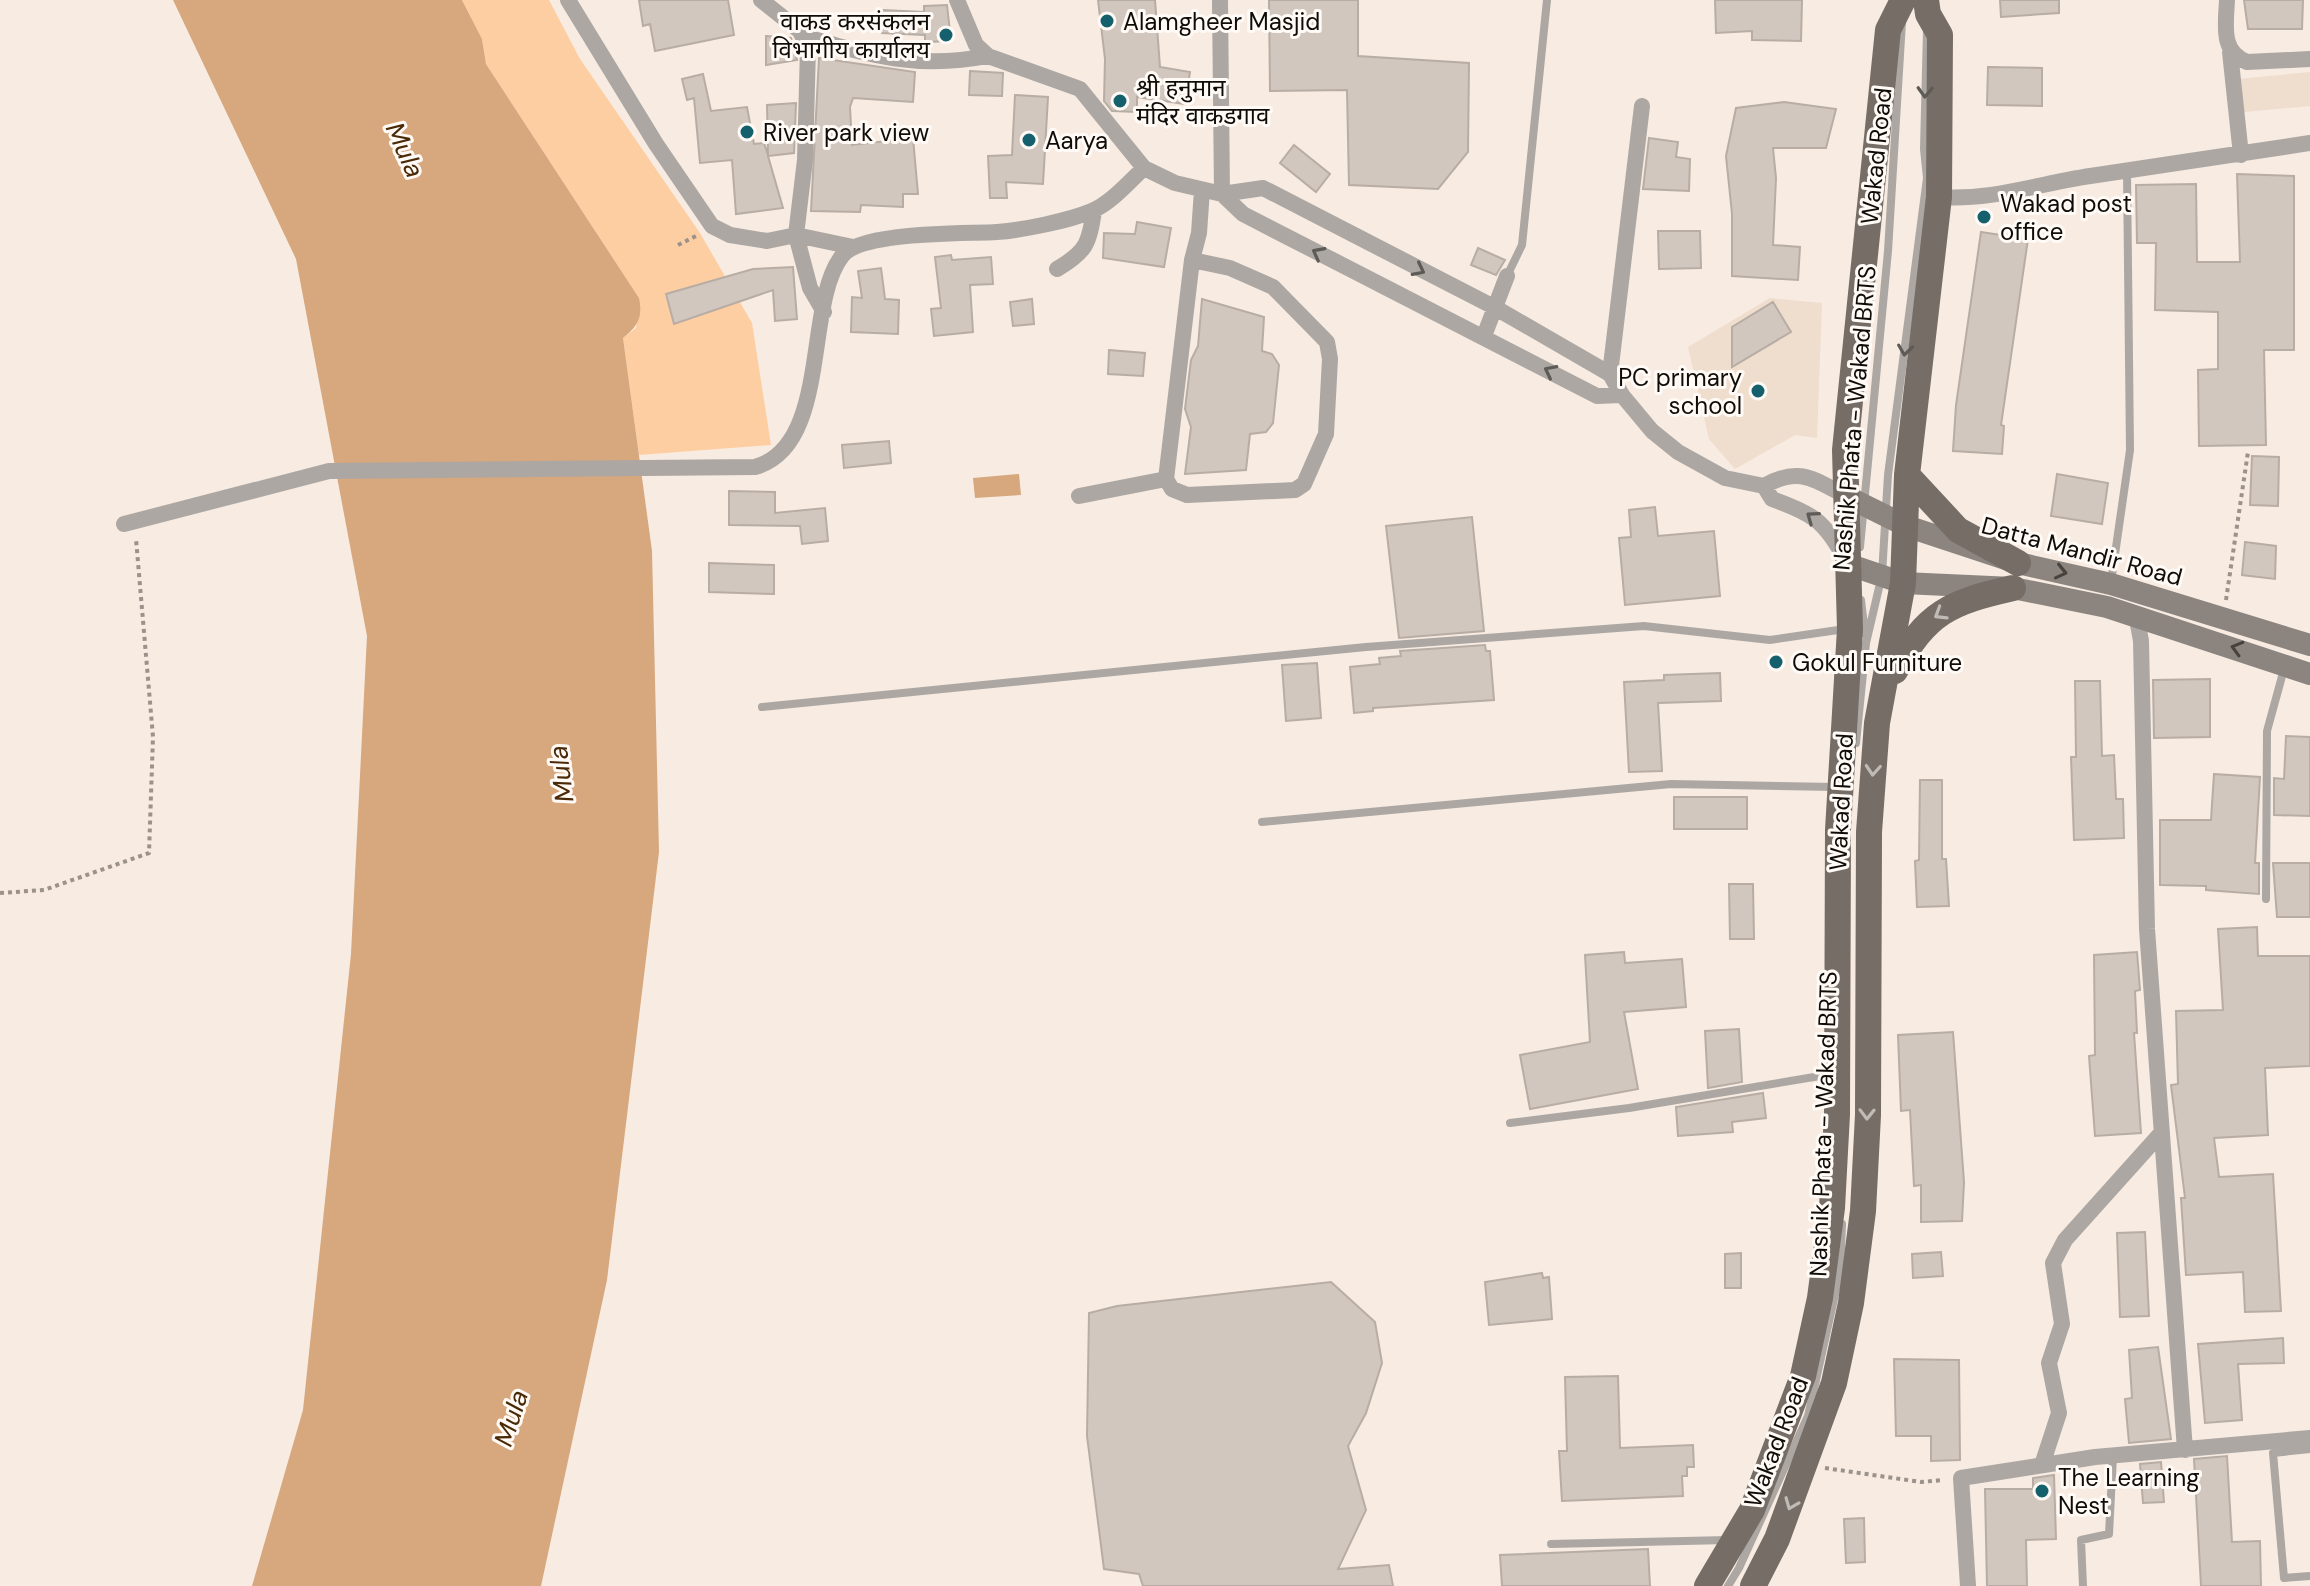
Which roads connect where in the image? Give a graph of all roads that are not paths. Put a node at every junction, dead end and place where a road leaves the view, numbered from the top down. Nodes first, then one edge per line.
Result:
1 (568, 0) edge
2 (761, 0) edge
3 (957, 0) edge
4 (1220, 0) edge
5 (1547, 0) edge
6 (2227, 0) edge
7 (1915, 4) edge
8 (806, 37) junction
9 (2230, 52) junction
10 (988, 56) junction
11 (2310, 59) edge
12 (1642, 106) dead end
13 (2310, 143) edge
14 (2241, 155) junction
15 (1144, 168) junction
16 (2127, 172) junction
17 (1202, 190) junction
18 (1222, 194) junction
19 (1939, 197) junction
20 (1094, 211) junction
21 (796, 235) junction
22 (853, 247) junction
23 (1192, 260) junction
24 (1057, 269) dead end
25 (1507, 276) joint
26 (1494, 307) junction
27 (824, 312) junction
28 (1484, 336) junction
29 (1610, 374) junction
30 (1622, 395) junction
31 (1907, 475) junction
32 (1166, 479) junction
33 (1764, 486) junction
34 (1079, 496) dead end
35 (1854, 500) junction
36 (1896, 520) junction
37 (129, 523) road end
38 (1852, 565) junction
39 (2016, 575) junction
40 (1892, 579) junction
41 (2111, 584) junction
42 (2137, 619) junction
43 (1858, 636) junction
44 (2310, 645) edge
45 (2285, 665) junction
46 (2310, 674) edge
47 (762, 707) dead end
48 (1877, 723) junction
49 (1855, 754) dead end
50 (1846, 786) junction
51 (1850, 817) dead end
52 (1262, 822) dead end
53 (2266, 899) dead end
54 (1842, 1082) junction
55 (1510, 1123) dead end
56 (2162, 1132) junction
57 (2310, 1438) edge
58 (2272, 1447) junction
59 (2310, 1449) edge
60 (2185, 1450) junction
61 (2113, 1455) junction
62 (2042, 1465) junction
63 (1737, 1539) junction
64 (1551, 1544) dead end
65 (2310, 1576) edge
66 (1707, 1586) edge
67 (1728, 1586) edge
68 (1753, 1586) edge
69 (1968, 1586) edge
70 (2083, 1586) edge

1 - 21 street
2 - 8 street
3 - 10 street
4 - 18 street
5 - 25 lane
6 - 9 street
7 - 19 main road, Wakad Road
7 - 35 main road, Wakad Road
7 -> 36 lane, Nashik Phata - Wakad BRTS
8 - 10 street
8 - 21 street
9 - 11 street
9 - 14 street
10 - 15 street
12 - 29 street
13 - 14 street
14 - 16 street
15 - 17 street
15 - 20 street
16 - 19 street
16 - 41 lane
17 - 18 street
17 - 23 street
18 -> 26 street
28 -> 18 street
19 - 31 main road, Wakad Road
20 - 22 street
20 - 24 street
21 - 22 street
21 - 27 street
22 - 27 street
23 - 32 street
23 - 32 street
25 - 26 street
26 - 28 street
26 - 29 street
27 - 37 street
30 -> 28 street
29 - 30 street
30 - 33 street
31 - 36 main road, Wakad Road
31 - 39 main road
32 - 34 street
33 - 35 street
38 -> 33 street
35 - 36 main road, Datta Mandir Road
35 - 38 main road, Wakad Road
36 - 39 main road, Datta Mandir Road
36 - 40 main road, Wakad Road
38 - 40 main road, Datta Mandir Road
38 - 43 main road, Wakad Road
39 - 40 main road, Datta Mandir Road
39 -> 41 main road, Datta Mandir Road
39 - 42 main road, Datta Mandir Road
39 -> 48 main road
40 - 43 lane, Nashik Phata - Wakad BRTS
40 - 48 main road, Wakad Road
41 - 44 main road, Datta Mandir Road
45 -> 42 main road, Datta Mandir Road
42 - 56 street
43 - 47 lane
43 - 49 lane, Nashik Phata - Wakad BRTS
43 - 50 main road, Wakad Road
45 - 46 main road, Datta Mandir Road
45 - 53 lane
48 -> 68 main road, Wakad Road
50 - 51 lane
50 - 52 lane
50 - 54 main road, Wakad Road
54 - 55 lane
54 - 63 main road, Wakad Road
54 - 67 lane, Nashik Phata - Wakad BRTS
56 - 60 street
56 - 62 street
57 - 58 street
58 - 59 lane
58 - 60 street
58 - 65 lane
60 - 61 street
61 - 62 street
61 - 70 lane
62 - 69 street
63 - 64 lane
63 - 66 main road, Wakad Road

